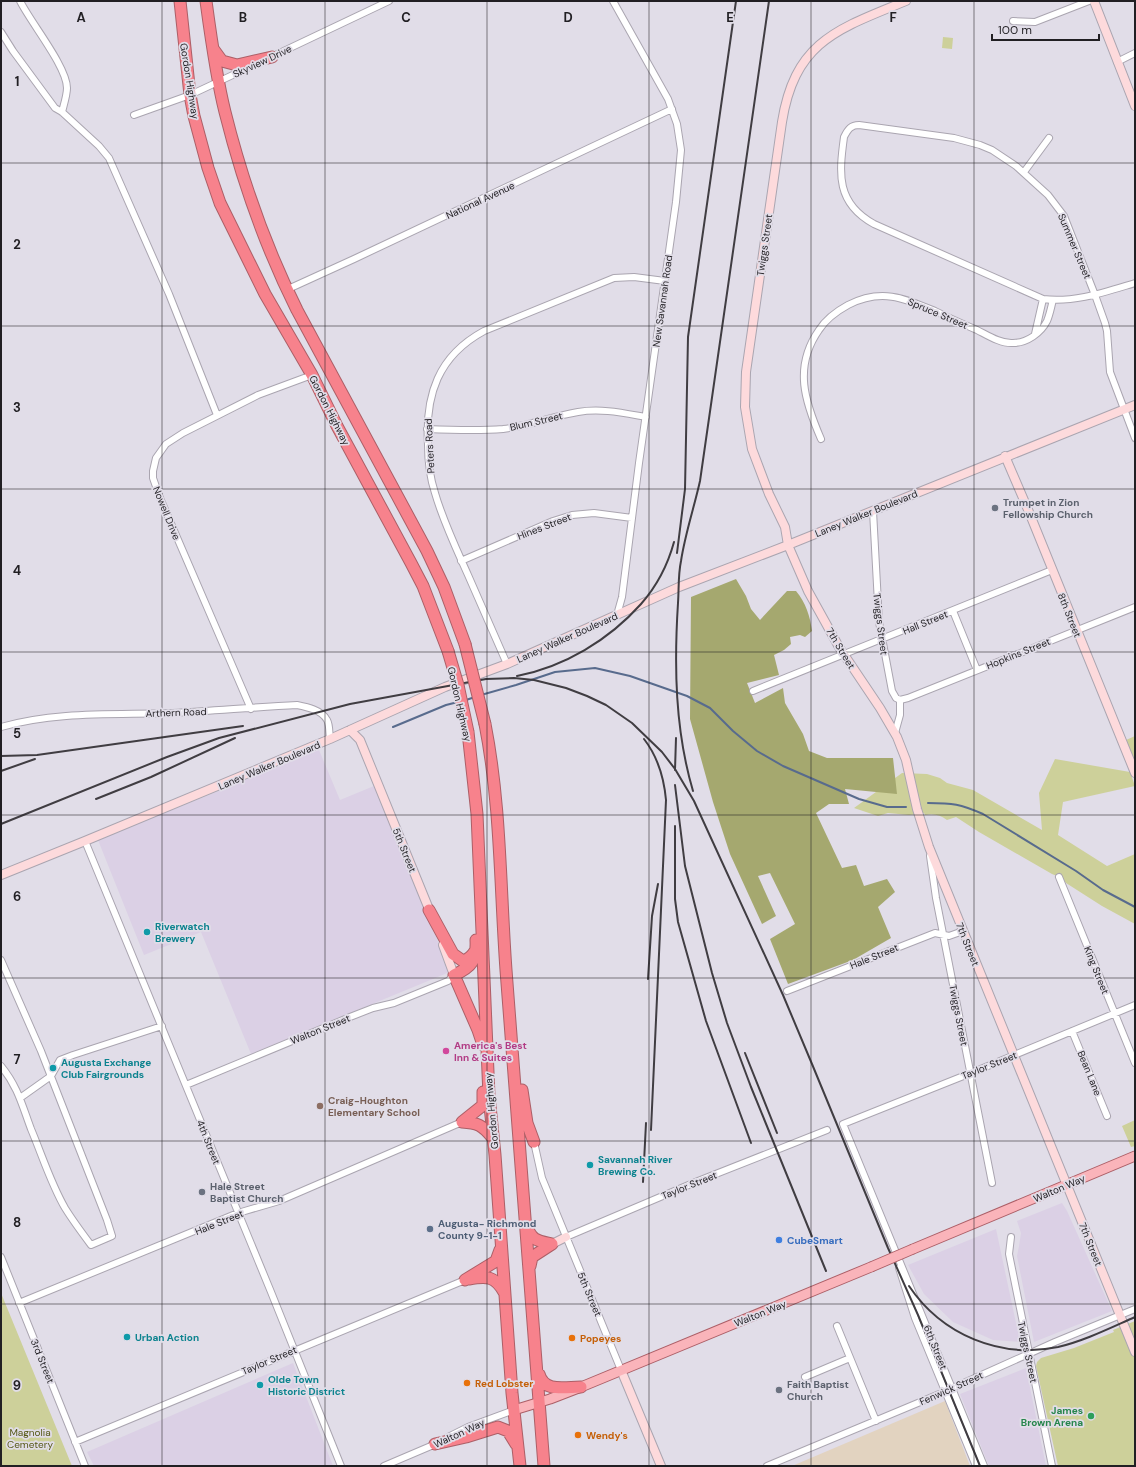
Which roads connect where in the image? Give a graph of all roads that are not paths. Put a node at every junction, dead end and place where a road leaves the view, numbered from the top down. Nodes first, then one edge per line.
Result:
1 (20, 1) edge
2 (180, 1) edge
3 (206, 1) edge
4 (388, 1) edge
5 (613, 1) edge
6 (906, 1) edge
7 (1089, 1) edge
8 (1094, 1) edge
9 (1013, 21) dead end
10 (1, 32) edge
11 (213, 47) junction
12 (1135, 53) edge
13 (272, 57) junction
14 (1117, 62) junction
15 (218, 81) junction
16 (190, 95) junction
17 (1135, 106) edge
18 (672, 109) junction
19 (62, 112) junction
20 (134, 115) dead end
21 (1049, 138) dead end
22 (1024, 172) junction
23 (665, 281) junction
24 (1135, 284) edge
25 (286, 290) junction
26 (1095, 294) junction
27 (1043, 299) junction
28 (1054, 300) junction
29 (1035, 334) junction
30 (312, 375) junction
31 (1135, 404) edge
32 (1124, 409) junction
33 (217, 415) junction
34 (646, 417) junction
35 (426, 429) junction
36 (1135, 438) edge
37 (821, 440) dead end
38 (1005, 456) junction
39 (873, 511) junction
40 (632, 518) junction
41 (788, 545) junction
42 (461, 560) junction
43 (1052, 570) junction
44 (1135, 607) edge
45 (953, 611) junction
46 (617, 615) junction
47 (1076, 630) junction
48 (882, 639) junction
49 (844, 654) junction
50 (507, 664) junction
51 (977, 670) junction
52 (753, 691) dead end
53 (900, 700) junction
54 (251, 709) junction
55 (1, 727) edge
56 (350, 730) junction
57 (894, 733) junction
58 (330, 739) junction
59 (472, 762) junction
60 (1135, 773) edge
61 (85, 841) junction
62 (929, 847) junction
63 (1, 875) edge
64 (1059, 877) dead end
65 (429, 910) junction
66 (963, 931) junction
67 (943, 934) junction
68 (476, 949) junction
69 (1, 960) edge
70 (454, 975) junction
71 (787, 991) dead end
72 (1135, 1005) edge
73 (1115, 1013) junction
74 (486, 1019) junction
75 (162, 1026) junction
76 (511, 1031) junction
77 (1072, 1031) junction
78 (483, 1046) junction
79 (1014, 1055) junction
80 (488, 1058) junction
81 (1135, 1063) edge
82 (1, 1066) edge
83 (971, 1073) junction
84 (51, 1076) junction
85 (186, 1085) junction
86 (20, 1098) junction
87 (1107, 1116) dead end
88 (462, 1122) junction
89 (843, 1124) joint
90 (827, 1130) dead end
91 (492, 1137) junction
92 (534, 1142) joint
93 (1135, 1156) edge
94 (992, 1183) dead end
95 (1067, 1184) junction
96 (238, 1213) junction
97 (525, 1221) junction
98 (886, 1229) junction
99 (1010, 1236) dead end
100 (566, 1237) junction
101 (552, 1244) junction
102 (501, 1245) junction
103 (1, 1257) edge
104 (529, 1273) junction
105 (464, 1280) junction
106 (504, 1292) junction
107 (19, 1303) junction
108 (1135, 1309) edge
109 (1120, 1315) junction
110 (837, 1326) dead end
111 (294, 1350) junction
112 (1135, 1352) edge
113 (1028, 1353) junction
114 (850, 1358) junction
115 (536, 1365) junction
116 (621, 1370) junction
117 (805, 1377) dead end
118 (580, 1387) junction
119 (952, 1388) junction
120 (945, 1391) junction
121 (540, 1402) junction
122 (514, 1410) junction
123 (876, 1420) junction
124 (75, 1442) junction
125 (435, 1444) junction
126 (517, 1445) junction
127 (85, 1466) edge
128 (341, 1466) edge
129 (384, 1466) edge
130 (520, 1466) edge
131 (544, 1466) edge
132 (660, 1466) edge
133 (767, 1466) edge
134 (976, 1466) edge
135 (984, 1466) edge
136 (1052, 1466) edge

1 - 19 street
2 - 16 highway, Gordon Highway
3 - 11 highway, Gordon Highway
4 - 13 street, Skyview Drive
5 - 18 street, New Savannah Road
6 - 41 main road, Twiggs Street
7 - 9 street
8 - 14 main road
10 - 19 street
11 - 13 highway
11 - 15 highway, Gordon Highway
12 - 14 street
13 - 15 street, Skyview Drive
14 - 17 main road
15 - 16 street, Skyview Drive
15 - 25 highway, Gordon Highway
16 - 20 street, Skyview Drive
16 - 30 highway, Gordon Highway
18 - 23 street, New Savannah Road
18 - 25 street, National Avenue
19 - 33 street
21 - 22 street
22 - 26 street, Summer Street
22 - 27 street, Summer Street
23 - 34 street, New Savannah Road
23 - 35 street, Peters Road
24 - 26 street
25 - 76 highway, Gordon Highway, bridge
26 - 28 street
26 - 32 street, Summer Street
27 - 28 street
27 - 29 street
28 - 29 street, Spruce Street
29 - 37 street, Spruce Street
30 - 33 street, Nowell Drive
30 - 59 highway, Gordon Highway, bridge
31 - 32 main road, Laney Walker Boulevard
32 - 36 street, Summer Street
32 - 38 main road, Laney Walker Boulevard
33 - 54 street, Nowell Drive
34 - 35 street, Blum Street
34 - 40 street, New Savannah Road
35 - 42 street, Peters Road
38 - 39 main road, Laney Walker Boulevard
38 - 43 main road, 8th Street
39 - 41 main road, Laney Walker Boulevard
39 - 48 street, Twiggs Street
40 - 42 street, Hines Street
40 - 46 street, New Savannah Road
41 - 46 main road, Laney Walker Boulevard
41 - 49 main road, 7th Street
42 - 50 street, Peters Road
43 - 45 street, Hall Street
43 - 47 main road, 8th Street
44 - 47 street, Hopkins Street
45 - 48 street, Hall Street
45 - 51 street
46 - 50 main road, Laney Walker Boulevard
47 - 51 street, Hopkins Street
47 - 60 main road, 8th Street
48 - 49 street, Hall Street
48 - 53 street, Twiggs Street
49 - 52 street, Hall Street
49 - 57 main road, 7th Street
50 - 56 main road, Laney Walker Boulevard
51 - 53 street, Hopkins Street
53 - 57 street
54 - 55 street, Arthern Road
54 - 58 street, Arthern Road
56 - 58 main road, Laney Walker Boulevard
56 - 65 main road, 5th Street
57 - 62 main road, 7th Street
58 - 61 main road, Laney Walker Boulevard
59 - 68 highway
59 - 74 highway, Gordon Highway
61 - 63 main road, Laney Walker Boulevard
61 - 75 street, 4th Street
62 - 66 main road, 7th Street
62 - 67 street, Twiggs Street
64 - 73 street, King Street
65 - 68 highway
65 - 70 main road, 5th Street
66 - 67 street, Hale Street
66 - 79 main road, 7th Street
67 - 71 street, Hale Street
67 - 83 street, Twiggs Street
68 - 70 highway
69 - 84 street
70 - 78 highway
70 - 85 street, Walton Street
72 - 73 street, Taylor Street
73 - 77 street, Taylor Street
73 - 81 street, King Street
74 - 78 highway
74 - 80 highway, Gordon Highway
75 - 84 street
75 - 85 street, 4th Street
76 - 92 highway
76 - 97 highway, Gordon Highway
77 - 79 street, Taylor Street
77 - 87 street, Bean Lane
78 - 80 highway
78 - 88 highway
79 - 83 street, Taylor Street
79 - 95 main road, 7th Street
80 - 91 highway, Gordon Highway
82 - 86 street
83 - 89 street, Taylor Street
83 - 94 street, Twiggs Street
84 - 86 street
84 - 86 street
85 - 96 street, 4th Street
88 - 91 highway
88 - 96 street, Hale Street
89 - 98 street, 6th Street
90 - 100 street, Taylor Street
91 - 102 highway, Gordon Highway
92 - 100 street, 5th Street
93 - 95 main road, Walton Way
95 - 109 main road, 7th Street
95 - 116 main road, Walton Way, bridge
96 - 107 street, Hale Street
96 - 111 street, 4th Street
97 - 101 highway
97 - 104 highway, Gordon Highway
98 - 119 street, 6th Street
98 - 120 street, 6th Street
99 - 113 street, Twiggs Street
100 - 101 main road, Taylor Street
100 - 116 street, 5th Street
101 - 104 highway
102 - 105 highway
102 - 106 highway, Gordon Highway
103 - 107 street, 3rd Street
104 - 115 highway, Gordon Highway
105 - 106 highway
105 - 111 street, Taylor Street
106 - 122 highway, Gordon Highway
107 - 124 street, 3rd Street
108 - 109 street, Fenwick Street
109 - 112 main road, 7th Street
109 - 113 street, Fenwick Street
110 - 114 street
111 - 124 street, Taylor Street
111 - 128 street, 4th Street
113 - 119 street, Fenwick Street
113 - 136 street, Twiggs Street
114 - 117 street
114 - 123 street
115 - 118 highway
115 - 121 highway, Gordon Highway
116 - 118 main road, Walton Way
116 - 132 main road, 5th Street
118 - 121 main road, Walton Way
119 - 120 street, Fenwick Street
119 - 135 street, 6th Street
120 - 123 street, Fenwick Street
120 - 134 street, 6th Street
121 - 122 main road, Walton Way
121 - 131 highway, Gordon Highway
122 - 125 street, Walton Way
122 - 126 highway, Gordon Highway
123 - 133 street, Fenwick Street
124 - 127 street, 3rd Street
125 - 126 highway
125 - 129 street, Walton Way
126 - 130 highway, Gordon Highway

